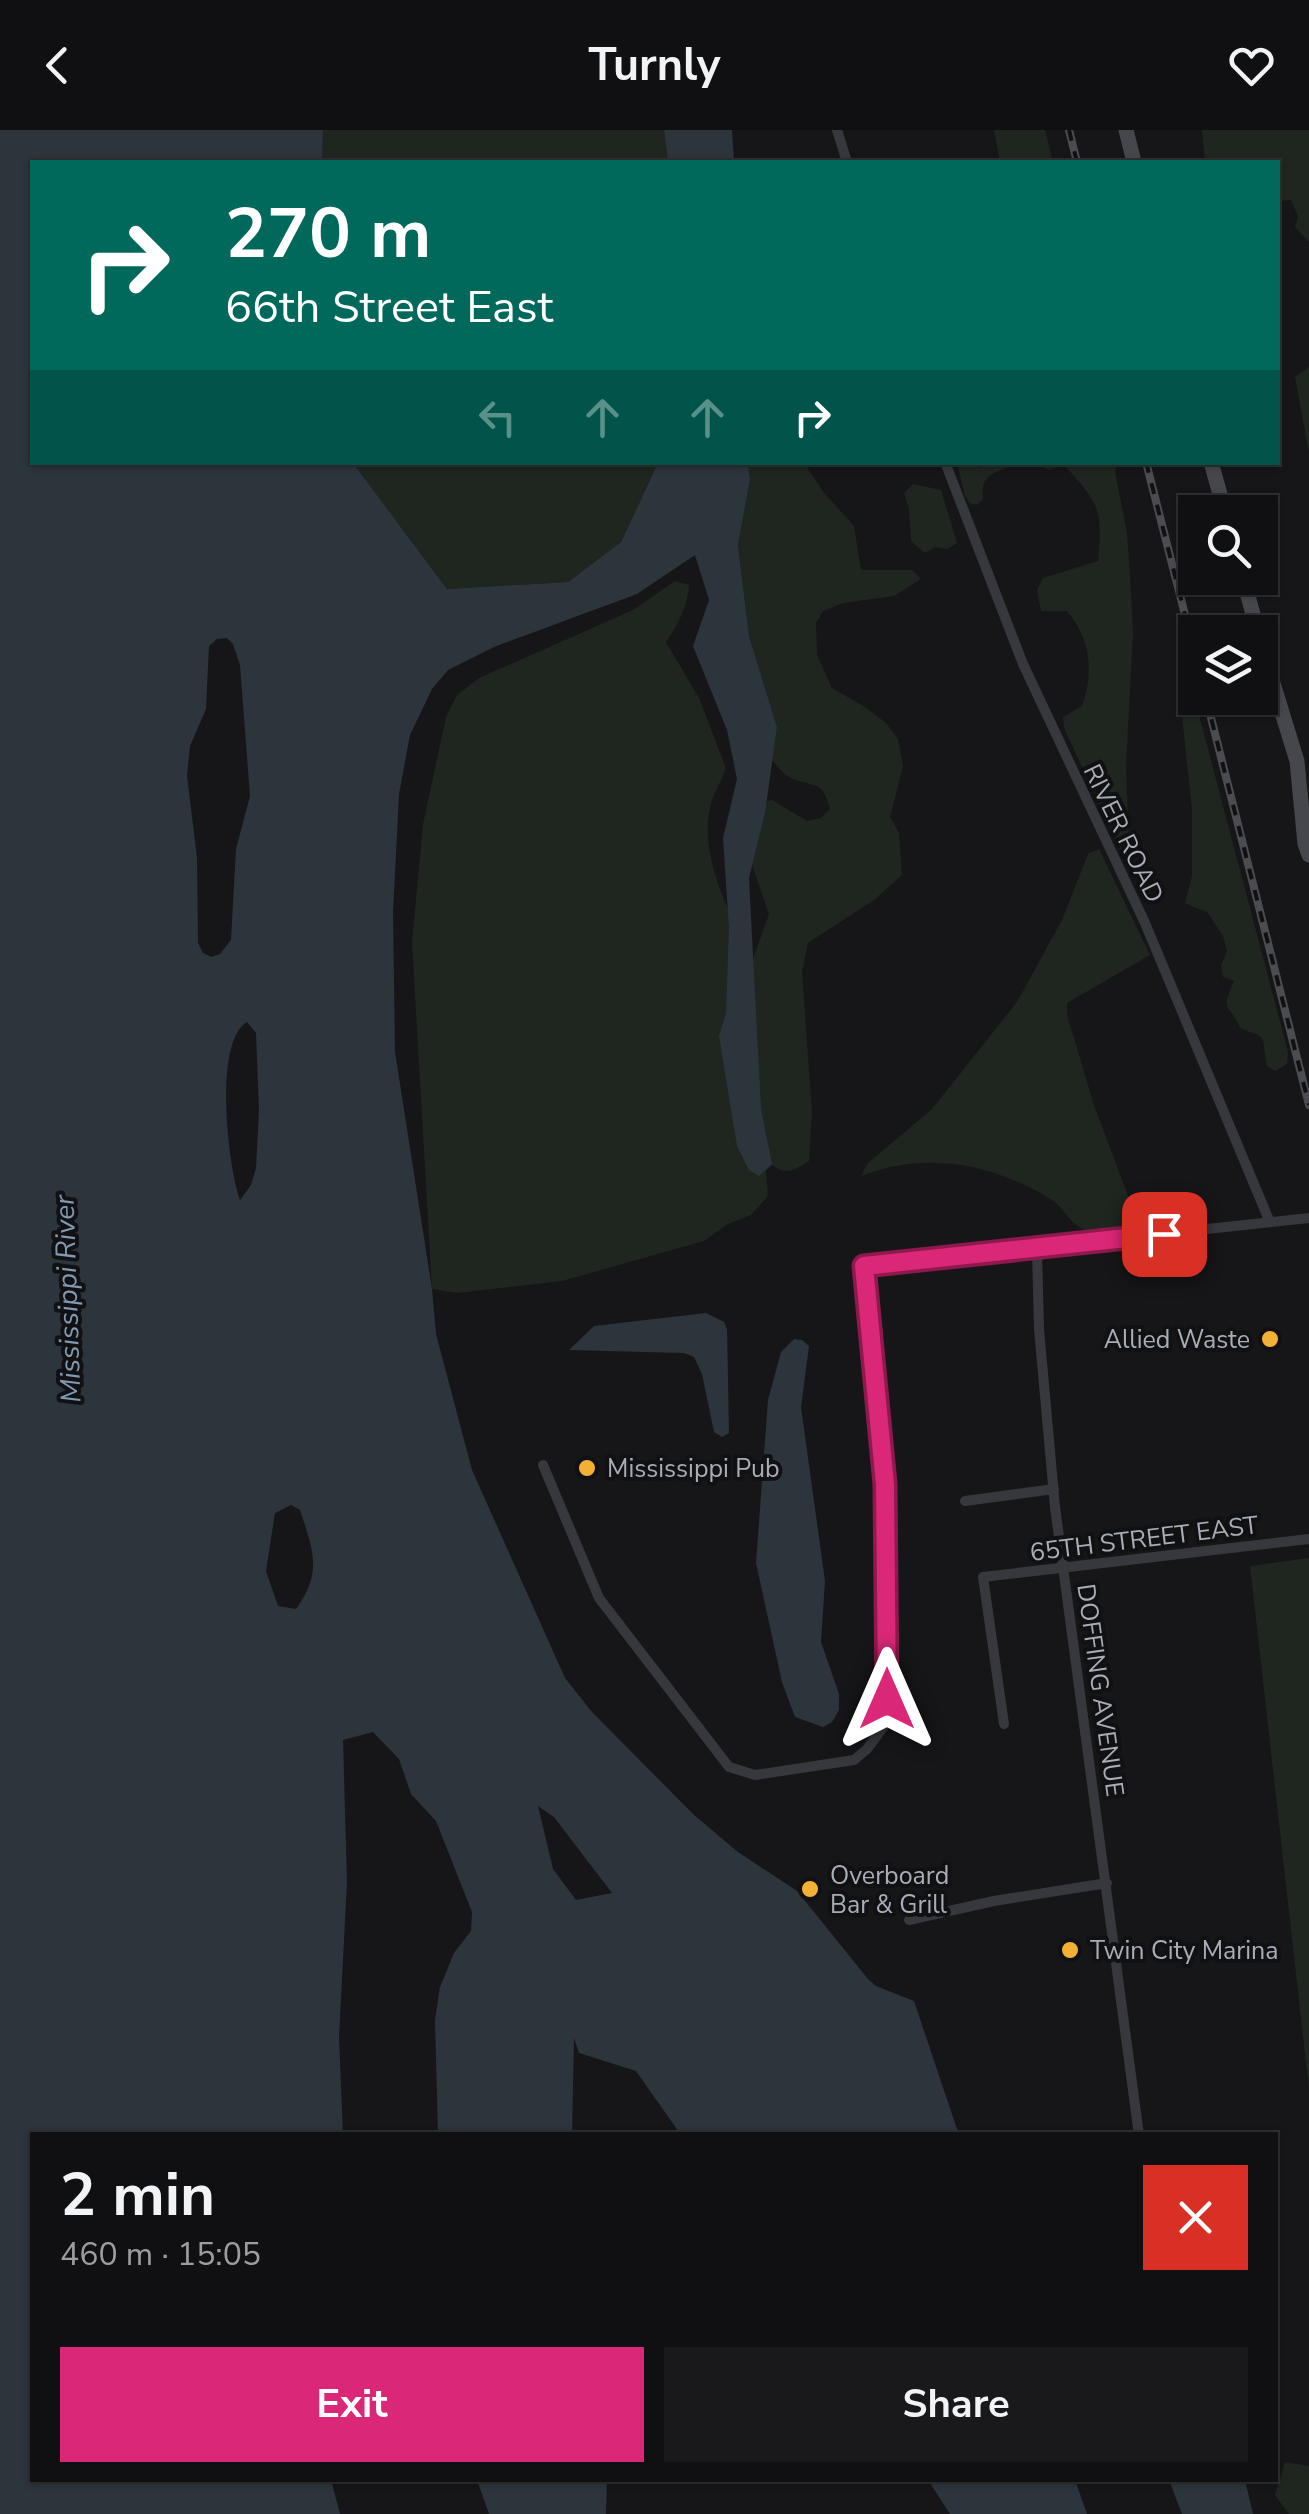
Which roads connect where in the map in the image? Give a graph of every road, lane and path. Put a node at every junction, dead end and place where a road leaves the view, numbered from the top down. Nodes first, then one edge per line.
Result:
1 (838, 130) edge
2 (1126, 130) edge
3 (846, 160) edge
4 (1134, 160) edge
5 (946, 465) edge
6 (1212, 465) edge
7 (1220, 495) edge
8 (1278, 699) edge
9 (1309, 854) edge
10 (1309, 1218) edge
11 (1269, 1220) junction
12 (1036, 1250) junction
13 (543, 1465) dead end
14 (1054, 1489) junction
15 (965, 1501) dead end
16 (1309, 1539) edge
17 (1065, 1567) junction
18 (1004, 1724) dead end
19 (1107, 1883) junction
20 (909, 1920) dead end
21 (1139, 2132) edge

1 - 3 street
2 - 4 street
5 - 11 street, RIVER ROAD
6 - 7 street
8 - 9 street
10 - 11 street
11 - 12 street
12 - 13 street
12 - 14 street, DOFFING AVENUE
14 - 15 street
14 - 17 street, DOFFING AVENUE
16 - 17 street, 65TH STREET EAST
17 - 18 street, 65TH STREET EAST
17 - 19 street, DOFFING AVENUE
19 - 20 street
19 - 21 street, DOFFING AVENUE

